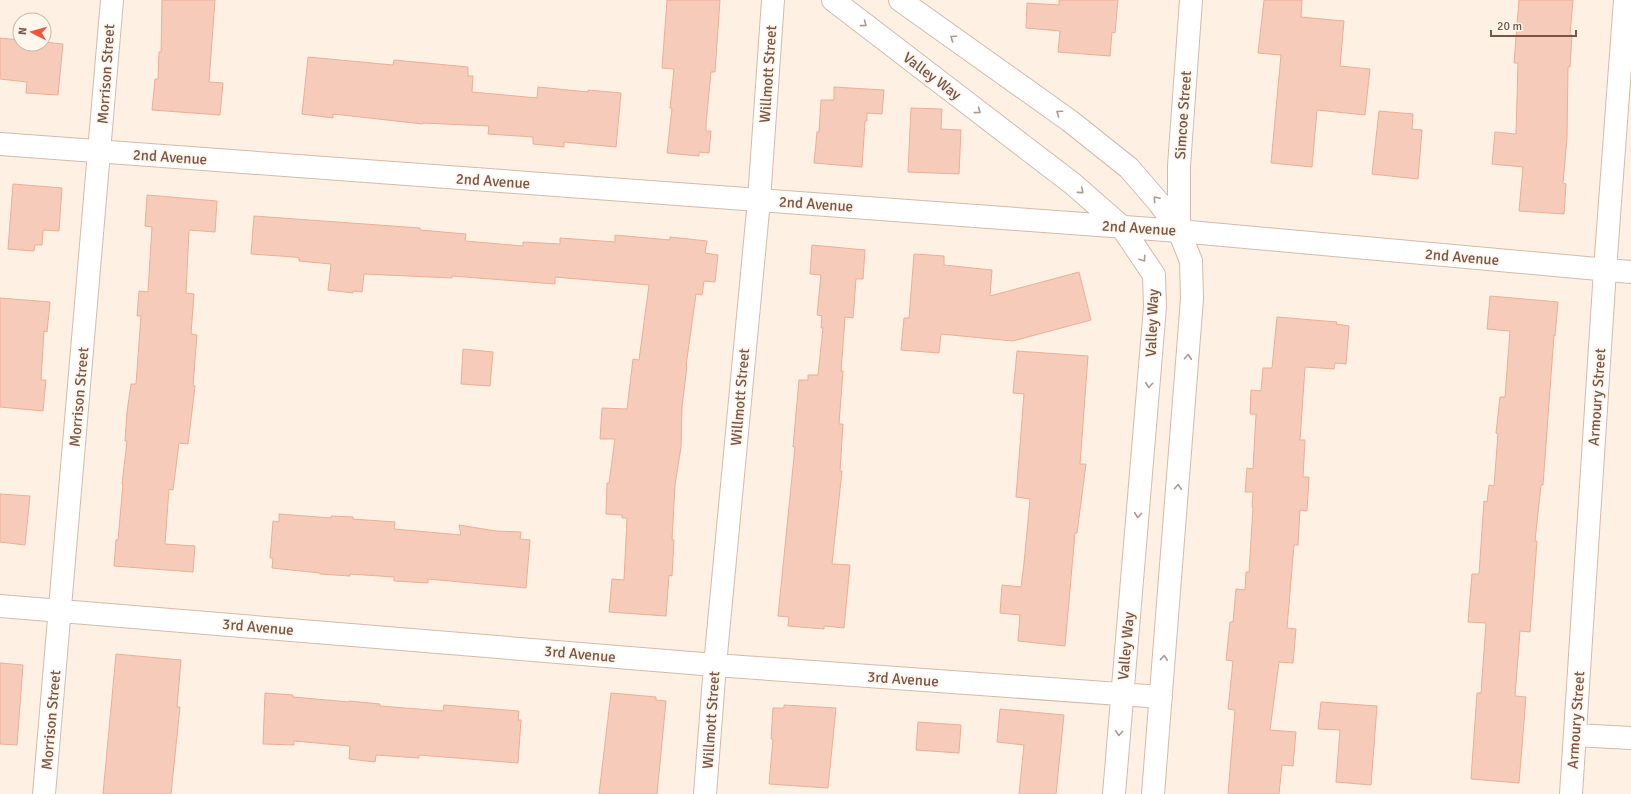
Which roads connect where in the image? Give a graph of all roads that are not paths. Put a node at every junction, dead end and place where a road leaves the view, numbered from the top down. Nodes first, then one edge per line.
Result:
1 (112, 0) edge
2 (773, 0) edge
3 (833, 0) edge
4 (900, 0) edge
5 (1191, 0) edge
6 (1625, 0) edge
7 (0, 144) edge
8 (100, 152) junction
9 (759, 200) junction
10 (1121, 226) junction
11 (1179, 231) junction
12 (1605, 270) junction
13 (1631, 272) edge
14 (0, 606) edge
15 (60, 611) junction
16 (715, 665) junction
17 (1122, 694) junction
18 (1161, 697) junction
19 (1575, 735) junction
20 (1631, 738) edge
21 (44, 794) edge
22 (705, 794) edge
23 (1114, 794) edge
24 (1153, 794) edge
25 (1571, 794) edge

1 - 8 street, Morrison Street
2 - 9 street, Willmott Street
3 -> 10 street, Valley Way
11 -> 4 street
5 - 11 street, Simcoe Street
6 - 12 street, Armoury Street
7 - 8 street, 2nd Avenue
8 - 9 street, 2nd Avenue
8 - 15 street, Morrison Street
9 - 10 street, 2nd Avenue
9 - 16 street, Willmott Street
10 - 11 street, 2nd Avenue
10 -> 17 street, Valley Way
11 - 12 street, 2nd Avenue
18 -> 11 street
12 - 13 street, 2nd Avenue
12 - 19 street, Armoury Street
14 - 15 street, 3rd Avenue
15 - 16 street, 3rd Avenue
15 - 21 street, Morrison Street
16 - 17 street, 3rd Avenue
16 - 22 street, Willmott Street
17 - 18 street, 3rd Avenue
17 -> 23 street, Valley Way
18 - 24 street
19 - 20 street
19 - 25 street, Armoury Street

